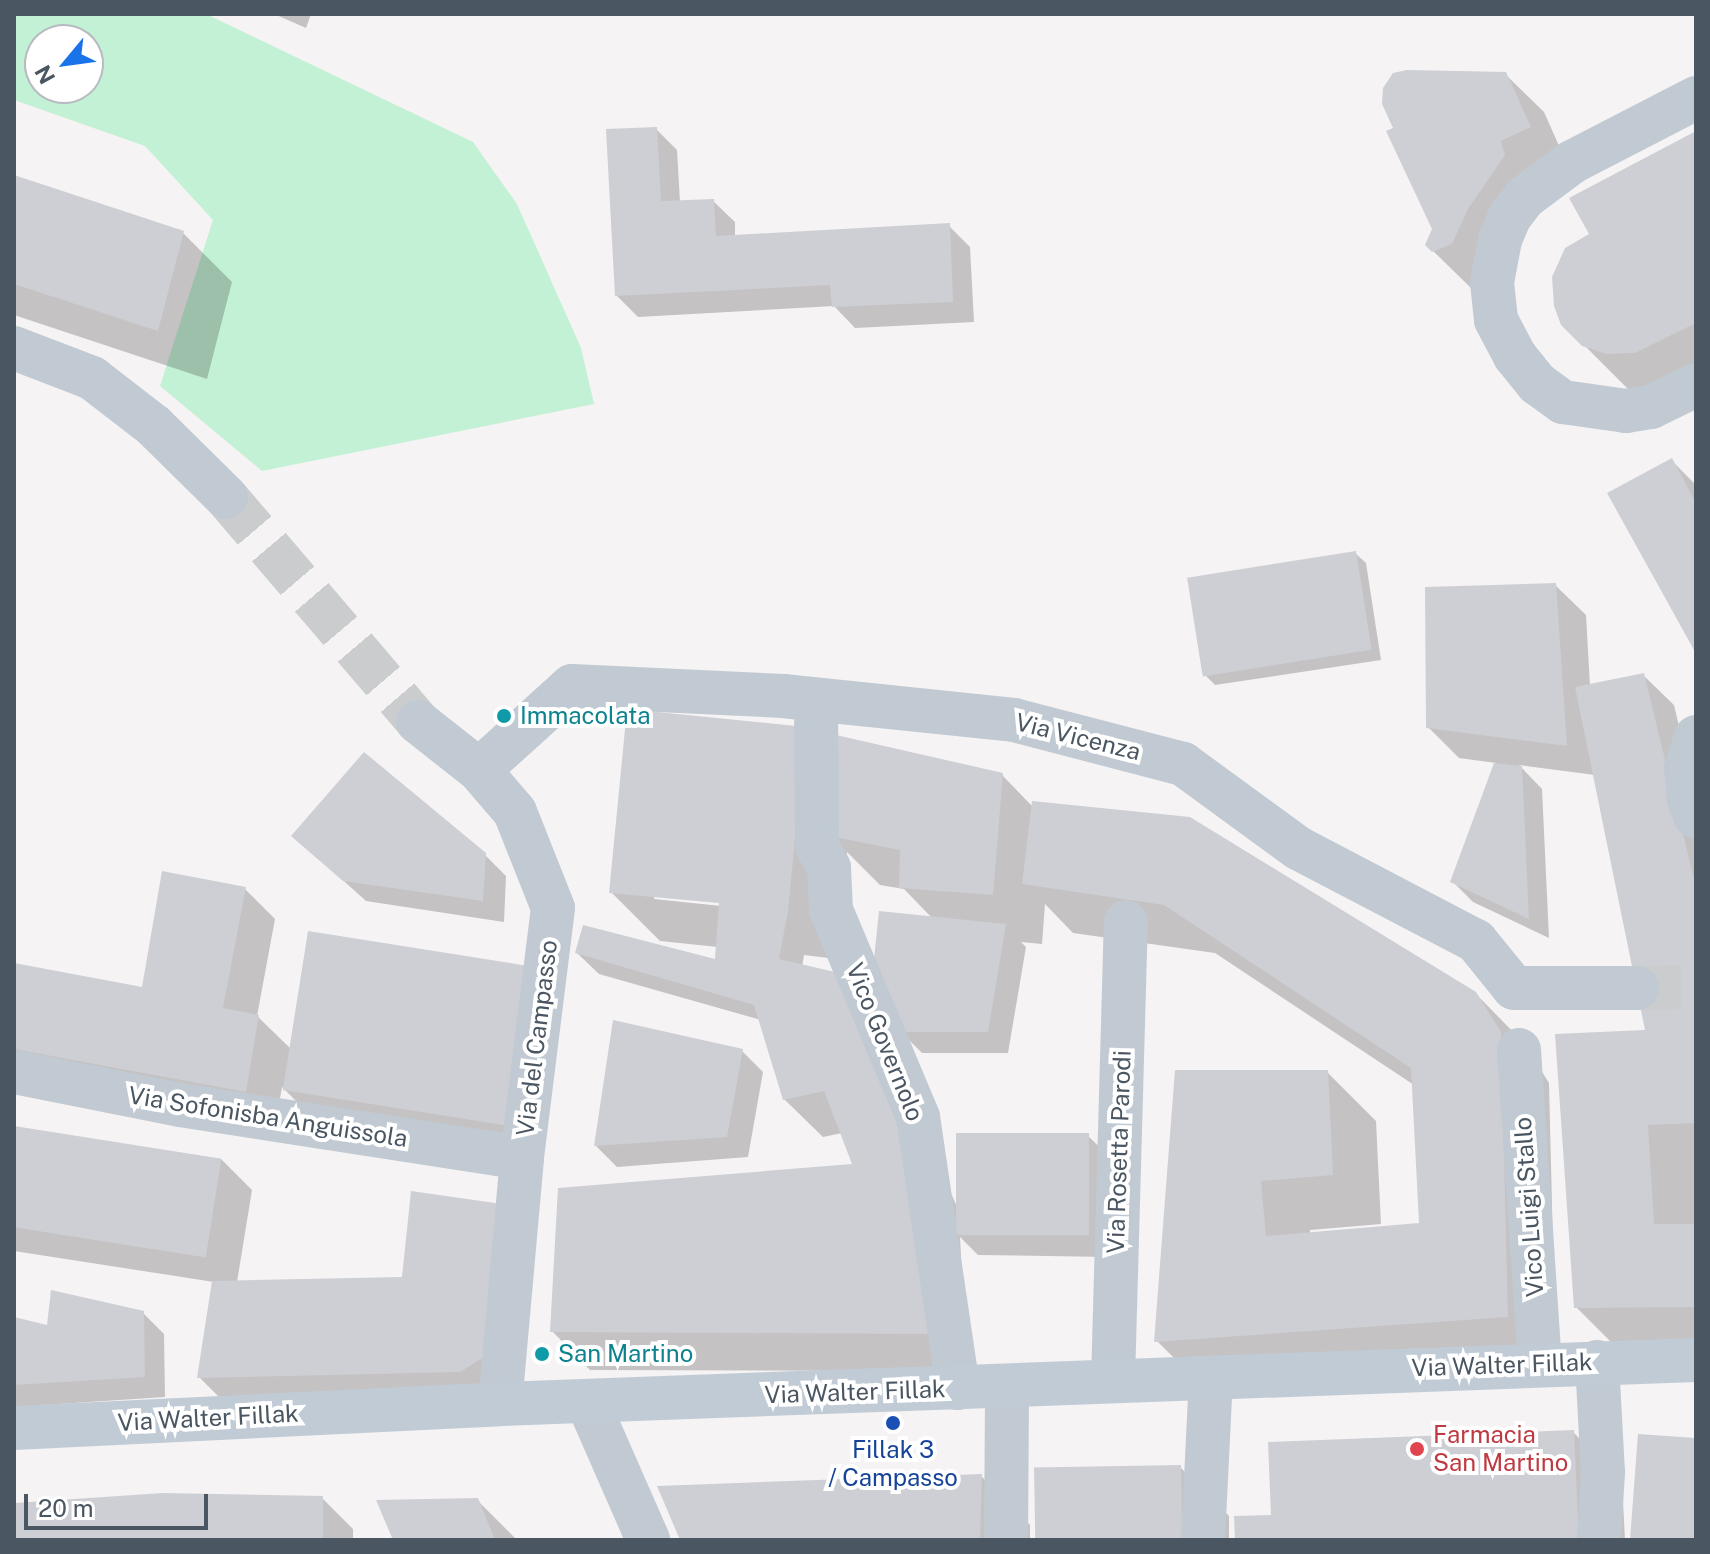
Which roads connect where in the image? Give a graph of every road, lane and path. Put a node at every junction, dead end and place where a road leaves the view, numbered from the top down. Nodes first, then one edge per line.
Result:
1 (1696, 98) edge
2 (14, 348) edge
3 (1696, 385) edge
4 (226, 497) tunnel mouth
5 (816, 700) junction
6 (418, 722) tunnel mouth
7 (1696, 737) edge
8 (479, 770) junction
9 (1696, 817) edge
10 (1126, 922) dead end
11 (1637, 988) tunnel mouth
12 (1519, 1050) dead end
13 (14, 1072) edge
14 (522, 1158) junction
15 (1696, 1360) edge
16 (1597, 1362) junction
17 (1540, 1363) junction
18 (1211, 1377) junction
19 (1113, 1381) junction
20 (1007, 1386) junction
21 (958, 1388) junction
22 (588, 1403) junction
23 (500, 1404) junction
24 (14, 1428) edge
25 (648, 1540) edge
26 (1006, 1540) edge
27 (1203, 1540) edge
28 (1599, 1540) edge

1 - 3 street
2 - 4 street
5 - 8 street, Via Vicenza
5 - 11 street, Via Vicenza
5 - 21 street, Vico Governolo
6 - 8 street, Via del Campasso
7 - 9 street
8 - 14 street, Via del Campasso
10 - 19 street, Via Rosetta Parodi
12 - 17 street, Vico Luigi Stallo
13 - 14 street, Via Sofonisba Anguissola
14 - 23 street, Via del Campasso
15 - 16 main road, Via Walter Fillak
16 - 17 main road, Via Walter Fillak
16 - 28 street
17 - 18 main road, Via Walter Fillak
18 - 19 main road, Via Walter Fillak
18 - 27 street
19 - 20 main road, Via Walter Fillak
20 - 21 main road, Via Walter Fillak
20 - 26 street
21 - 22 main road, Via Walter Fillak
22 - 23 main road, Via Walter Fillak
22 - 25 street
23 - 24 main road, Via Walter Fillak

